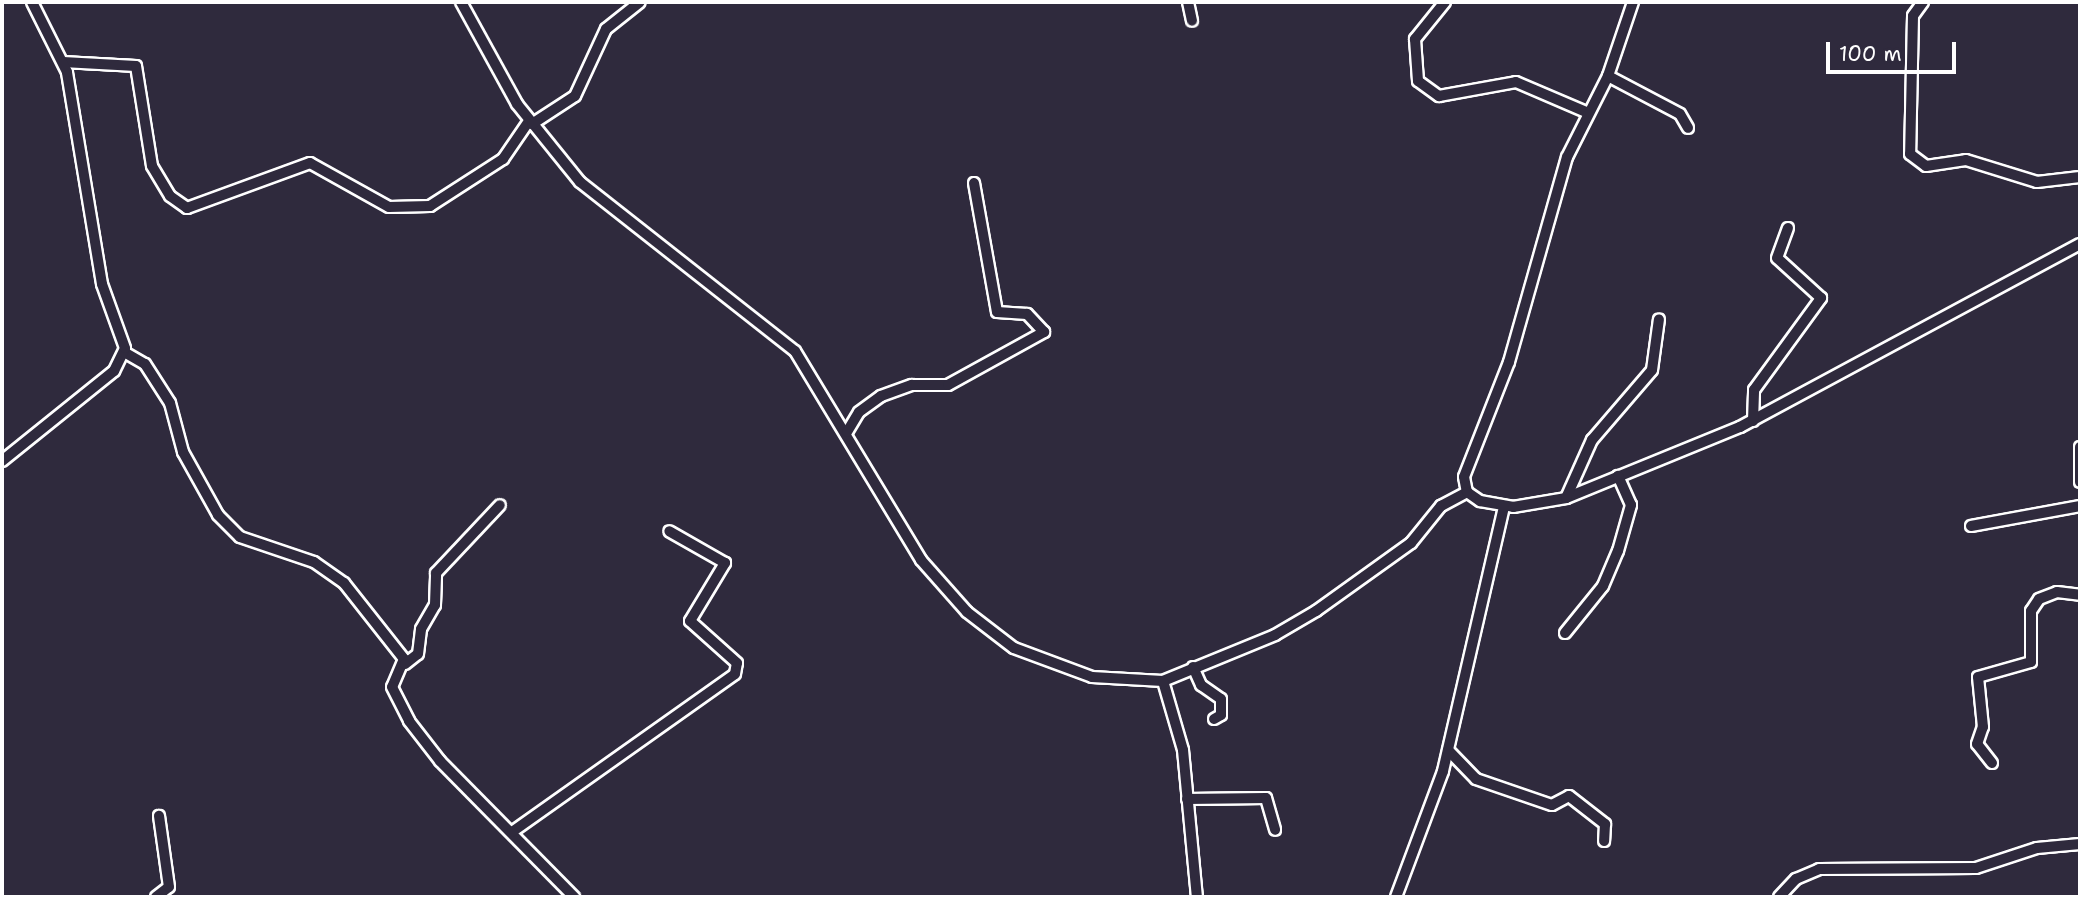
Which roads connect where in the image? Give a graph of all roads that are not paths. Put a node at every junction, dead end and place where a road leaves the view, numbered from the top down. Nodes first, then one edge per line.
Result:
1 (32, 2) edge
2 (461, 2) edge
3 (640, 2) edge
4 (1188, 2) edge
5 (1445, 2) edge
6 (1633, 2) edge
7 (1923, 2) edge
8 (1192, 21) dead end
9 (63, 62) junction
10 (1608, 76) junction
11 (1586, 113) junction
12 (531, 122) junction
13 (1688, 128) dead end
14 (2080, 177) edge
15 (974, 183) dead end
16 (1788, 228) dead end
17 (2080, 244) edge
18 (1659, 319) dead end
19 (124, 352) junction
20 (1753, 421) junction
21 (847, 432) junction
22 (2080, 447) edge
23 (2, 461) edge
24 (1618, 477) junction
25 (2080, 482) edge
26 (1467, 492) junction
27 (1566, 498) junction
28 (500, 505) dead end
29 (1504, 506) junction
30 (2080, 506) edge
31 (1971, 526) dead end
32 (669, 531) dead end
33 (2080, 595) edge
34 (1565, 633) dead end
35 (405, 664) junction
36 (1193, 667) junction
37 (1163, 681) junction
38 (1214, 719) dead end
39 (1448, 750) junction
40 (1992, 763) dead end
41 (1187, 799) junction
42 (159, 816) dead end
43 (1275, 830) dead end
44 (512, 832) junction
45 (1604, 841) dead end
46 (2080, 844) edge
47 (156, 897) edge
48 (571, 897) edge
49 (1197, 897) edge
50 (1396, 897) edge
51 (1779, 897) edge

1 - 9 street
2 - 12 street
3 - 12 street
4 - 8 street
5 - 11 street
6 - 10 street
7 - 14 street
9 - 12 street
9 - 19 street
10 - 11 street
10 - 13 street
11 - 26 street
12 - 21 street
15 - 21 street
16 - 20 street
17 - 20 street
18 - 27 street
19 - 23 street
19 - 35 street
20 - 24 street
21 - 37 street
22 - 25 street
24 - 27 street
24 - 34 street
26 - 29 street
26 - 36 street
27 - 29 street
28 - 35 street
29 - 39 street
30 - 31 street
32 - 44 street
33 - 40 street
35 - 44 street
36 - 37 street
36 - 38 street
37 - 41 street
39 - 45 street
39 - 50 street
41 - 43 street
41 - 49 street
42 - 47 street
44 - 48 street
46 - 51 street

